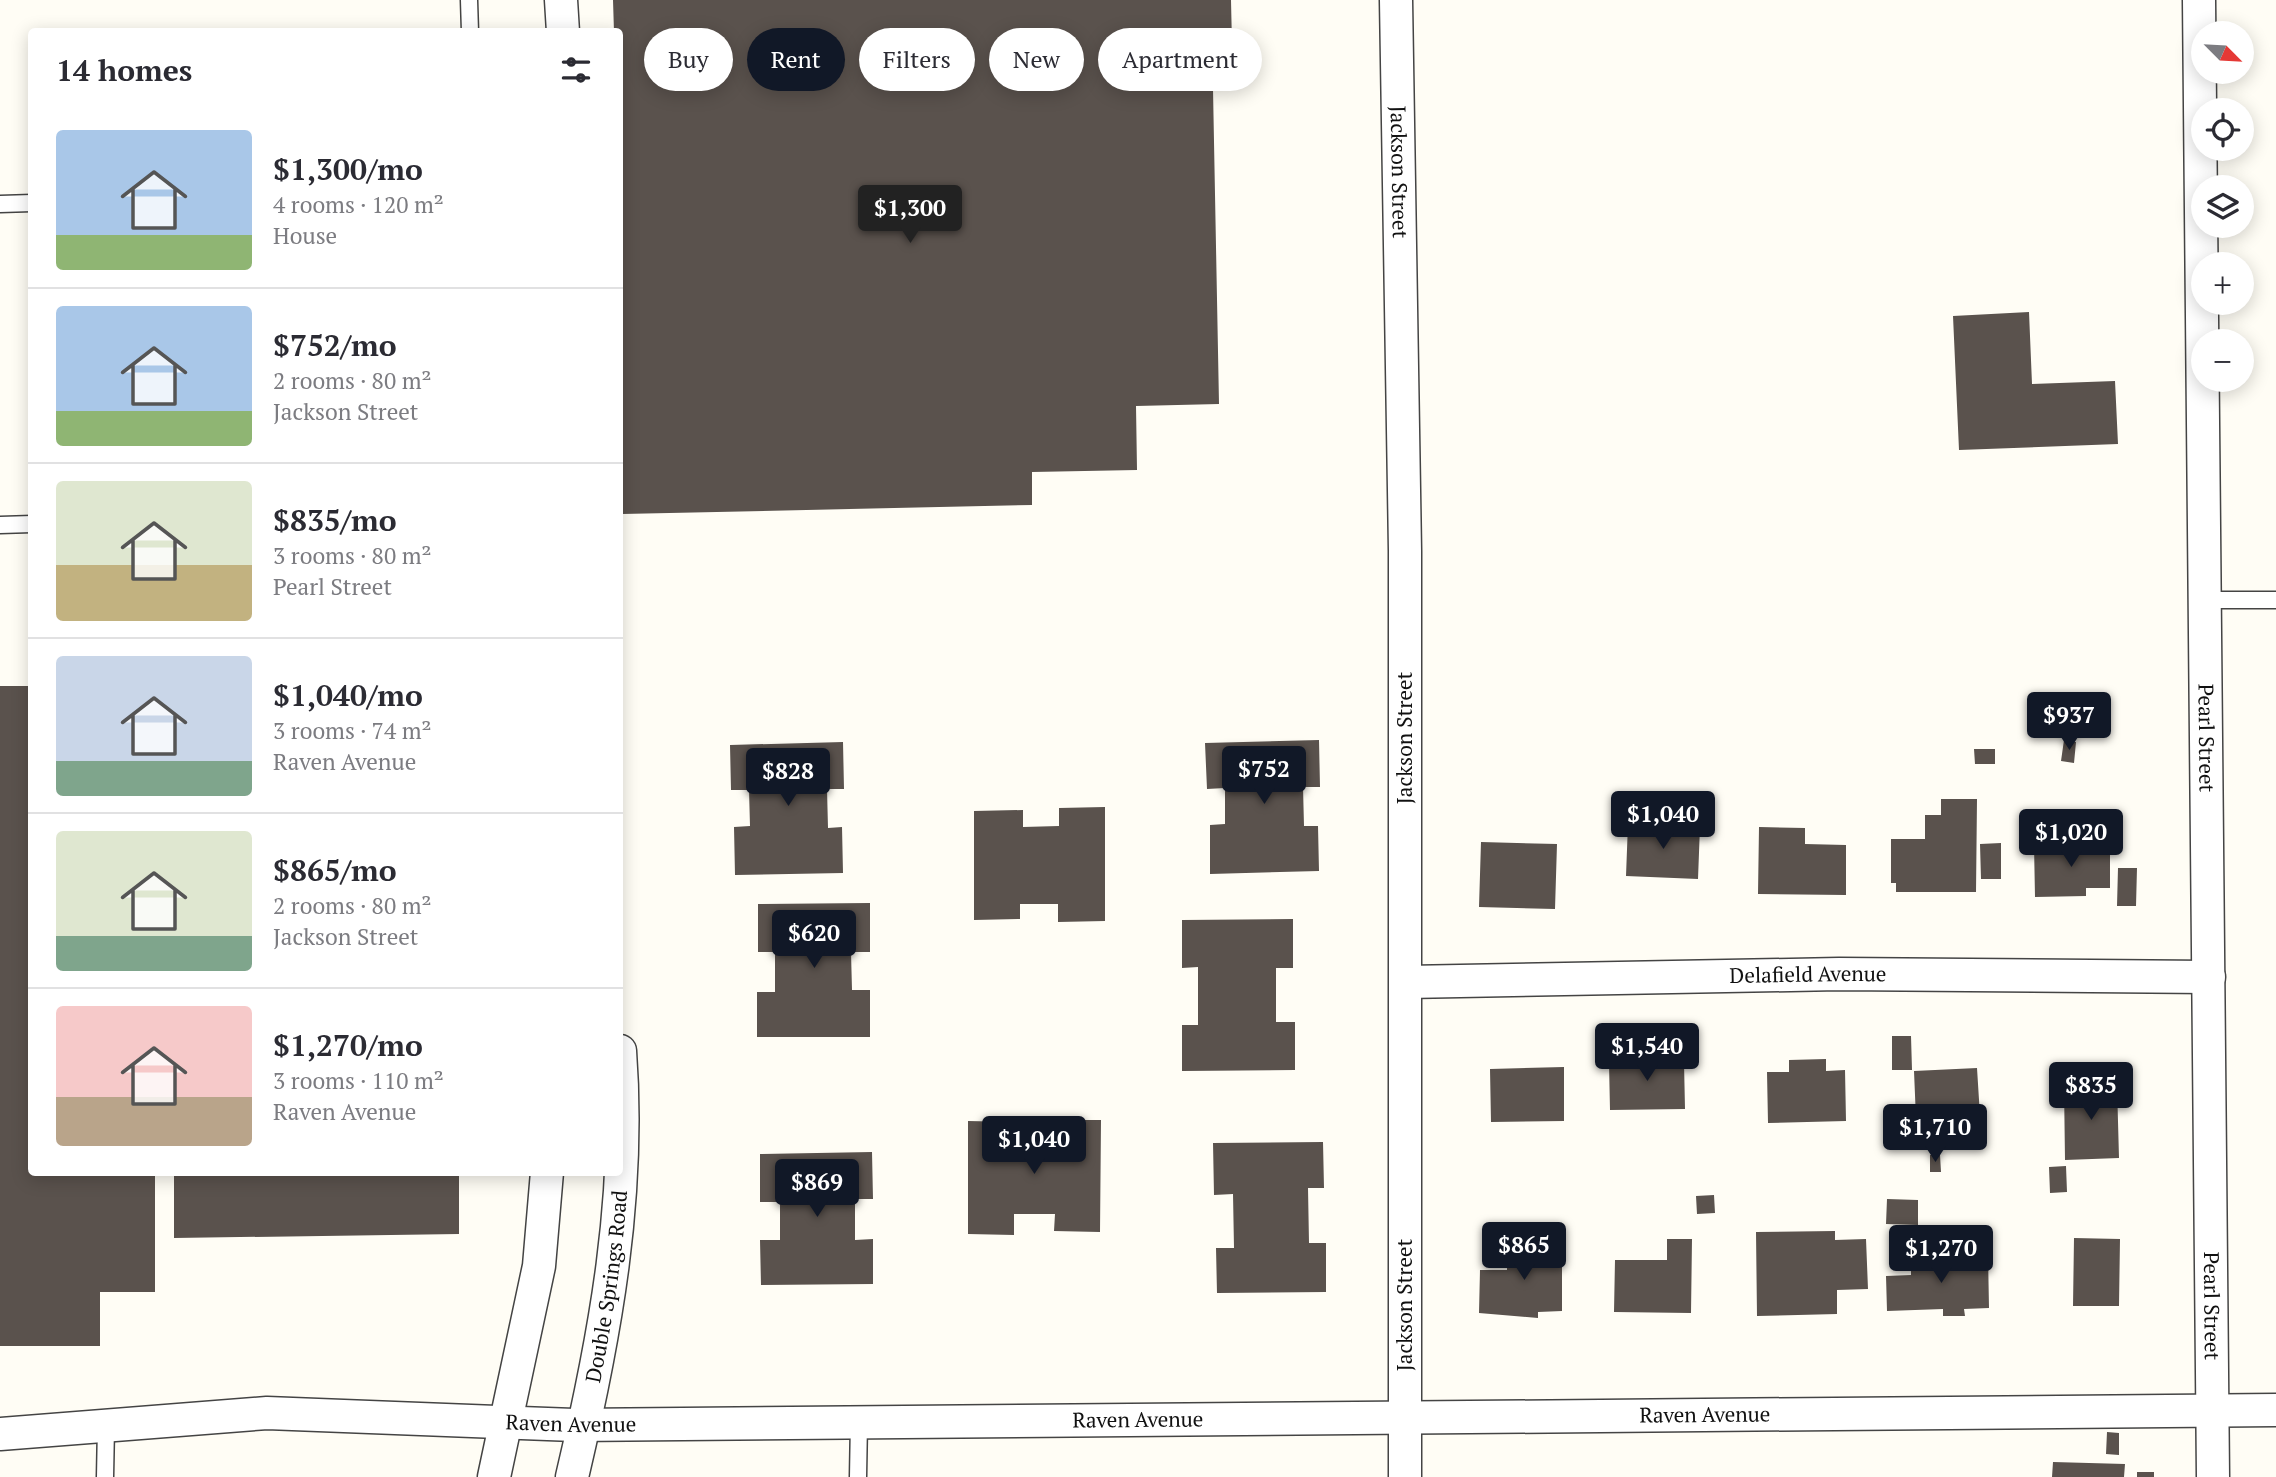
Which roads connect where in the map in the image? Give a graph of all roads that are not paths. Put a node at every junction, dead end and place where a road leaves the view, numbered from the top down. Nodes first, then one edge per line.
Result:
1 (469, 0) edge
2 (561, 0) edge
3 (1396, 0) edge
4 (2199, 0) edge
5 (470, 28) edge
6 (563, 28) edge
7 (28, 203) edge
8 (0, 204) edge
9 (28, 524) edge
10 (0, 525) edge
11 (2205, 600) junction
12 (2276, 600) edge
13 (2208, 977) junction
14 (1407, 982) junction
15 (547, 1176) edge
16 (622, 1176) edge
17 (2276, 1410) edge
18 (2213, 1411) junction
19 (1405, 1419) junction
20 (859, 1421) junction
21 (508, 1422) junction
22 (583, 1424) junction
23 (106, 1426) junction
24 (0, 1434) edge
25 (105, 1477) edge
26 (494, 1477) edge
27 (572, 1477) edge
28 (858, 1477) edge
29 (1405, 1477) edge
30 (2213, 1477) edge

1 - 5 lane
2 - 6 street
3 - 14 street, Jackson Street
4 - 11 street, Pearl Street
7 - 8 lane
9 - 10 lane
11 - 12 lane
11 - 13 street, Pearl Street
13 - 14 street, Delafield Avenue
13 - 18 street, Pearl Street
14 - 19 street, Jackson Street
15 - 21 street
16 - 22 street, Double Springs Road
17 - 18 street, Raven Avenue
18 - 19 street, Raven Avenue
18 - 30 street, Pearl Street
19 - 20 street, Raven Avenue
19 - 29 street, Jackson Street
20 - 22 street, Raven Avenue
20 - 28 lane
21 - 22 street, Raven Avenue
21 - 23 street, Raven Avenue
21 - 26 street
22 - 27 street, Double Springs Road
23 - 24 street, Raven Avenue
23 - 25 lane

